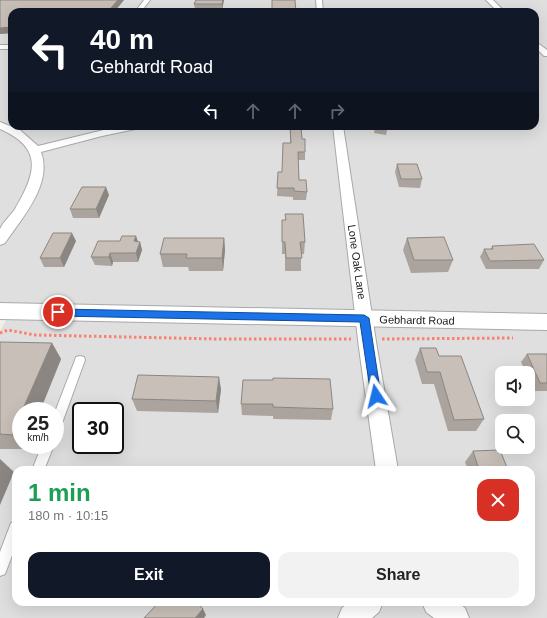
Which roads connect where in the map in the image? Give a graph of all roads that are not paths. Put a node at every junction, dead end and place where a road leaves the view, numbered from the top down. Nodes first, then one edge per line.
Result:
1 (489, 0) edge
2 (498, 8) edge
3 (539, 47) edge
4 (547, 55) edge
5 (9, 130) edge
6 (115, 130) edge
7 (339, 130) edge
8 (35, 150) junction
9 (0, 240) edge
10 (0, 311) edge
11 (547, 322) edge
12 (365, 328) junction
13 (80, 360) dead end
14 (64, 402) edge
15 (44, 454) edge
16 (40, 466) edge
17 (386, 466) edge
18 (12, 538) edge
19 (0, 570) edge
20 (366, 606) edge
21 (441, 606) edge
22 (352, 618) edge
23 (455, 618) edge

1 - 2 street
3 - 4 street
5 - 8 street
6 - 8 street
7 - 12 street, Lone Oak Lane
8 - 9 street
10 - 12 street, Gebhardt Road
11 - 12 street, Gebhardt Road
12 - 17 street, Lone Oak Lane
13 - 14 lane
15 - 16 lane
18 - 19 lane
20 - 22 street
21 - 23 street

